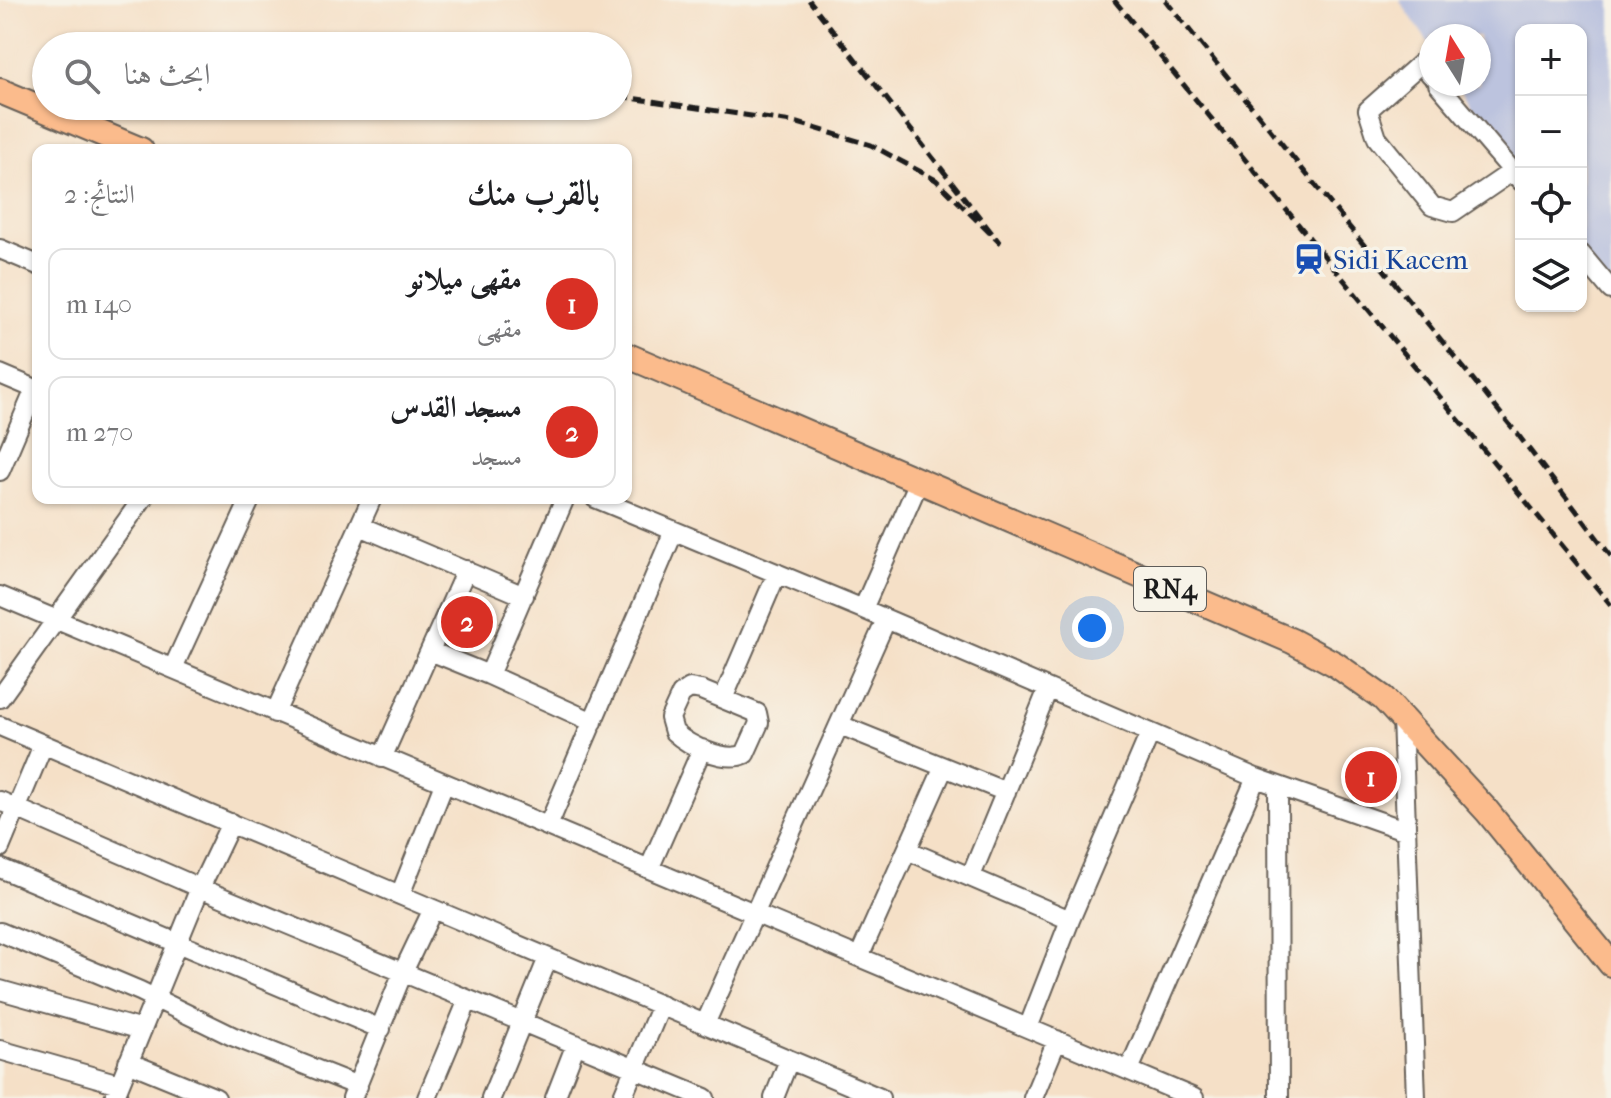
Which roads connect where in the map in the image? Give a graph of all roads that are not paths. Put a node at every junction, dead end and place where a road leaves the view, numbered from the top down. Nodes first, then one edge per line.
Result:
1 (1419, 65) edge
2 (0, 91) edge
3 (1448, 96) edge
4 (32, 104) edge
5 (69, 120) edge
6 (127, 144) edge
7 (1515, 174) edge
8 (1515, 177) edge
9 (0, 249) edge
10 (1587, 261) edge
11 (32, 262) edge
12 (1611, 290) edge
13 (632, 358) edge
14 (0, 374) edge
15 (32, 388) edge
16 (32, 399) edge
17 (0, 471) edge
18 (920, 479) junction
19 (139, 504) edge
20 (248, 504) edge
21 (369, 504) edge
22 (562, 504) edge
23 (609, 504) edge
24 (360, 526) junction
25 (674, 531) junction
26 (466, 570) junction
27 (777, 573) junction
28 (0, 596) edge
29 (524, 596) junction
30 (863, 609) junction
31 (57, 620) junction
32 (886, 620) junction
33 (430, 651) junction
34 (173, 668) junction
35 (489, 675) junction
36 (1048, 689) junction
37 (0, 698) edge
38 (723, 699) junction
39 (275, 713) junction
40 (1402, 717) junction
41 (593, 722) junction
42 (840, 725) junction
43 (0, 726) edge
44 (1150, 733) junction
45 (43, 745) junction
46 (702, 749) junction
47 (382, 758) junction
48 (944, 767) junction
49 (1256, 778) junction
50 (444, 784) junction
51 (1278, 786) junction
52 (1006, 792) junction
53 (8, 805) edge
54 (231, 823) junction
55 (548, 826) junction
56 (1404, 830) junction
57 (0, 848) edge
58 (907, 850) junction
59 (0, 868) edge
60 (649, 869) junction
61 (971, 876) junction
62 (200, 888) junction
63 (400, 895) junction
64 (433, 909) junction
65 (754, 913) junction
66 (1070, 920) junction
67 (0, 932) edge
68 (178, 941) junction
69 (859, 957) junction
70 (548, 958) junction
71 (1611, 964) edge
72 (403, 972) junction
73 (0, 990) edge
74 (154, 999) junction
75 (468, 1000) junction
76 (661, 1005) junction
77 (520, 1022) junction
78 (705, 1024) junction
79 (1028, 1028) junction
80 (381, 1029) junction
81 (142, 1030) junction
82 (1057, 1040) junction
83 (576, 1044) junction
84 (0, 1050) edge
85 (789, 1060) junction
86 (128, 1062) junction
87 (635, 1069) junction
88 (1129, 1070) junction
89 (116, 1091) edge
90 (355, 1092) edge
91 (216, 1098) edge
92 (427, 1098) edge
93 (491, 1098) edge
94 (555, 1098) edge
95 (622, 1098) edge
96 (705, 1098) edge
97 (774, 1098) edge
98 (880, 1098) edge
99 (1033, 1098) edge
100 (1194, 1098) edge
101 (1279, 1098) edge
102 (1416, 1098) edge

1 - 8 street
2 - 4 main road
3 - 7 street
5 - 6 main road
9 - 11 street
10 - 12 street
13 - 18 main road, RN4
14 - 15 street
16 - 17 street
18 - 30 street
18 - 40 main road, RN4
19 - 31 street
20 - 34 street
21 - 24 street
22 - 29 street
23 - 25 street
24 - 26 street
24 - 39 street
25 - 27 street
25 - 41 street
26 - 29 street
26 - 33 street
27 - 30 street
27 - 38 street
28 - 31 street
29 - 35 street
30 - 32 street
31 - 34 street
31 - 37 street
32 - 36 street
32 - 42 street
33 - 35 street
33 - 47 street
34 - 39 street
35 - 41 street
36 - 44 street
36 - 52 street
38 - 46 street
38 - 46 street
39 - 47 street
40 - 56 street
40 - 71 main road, RN4
41 - 55 street
42 - 48 street
42 - 65 street
43 - 45 street
44 - 49 street
44 - 66 street
45 - 53 street
45 - 54 street
46 - 60 street
47 - 50 street
48 - 52 street
48 - 58 street
49 - 51 street
49 - 88 street
50 - 55 street
50 - 63 street
51 - 56 street
51 - 101 street
52 - 61 street
53 - 57 street
53 - 62 street
54 - 62 street
54 - 63 street
55 - 60 street
56 - 102 street
58 - 61 street
58 - 69 street
59 - 68 street
60 - 65 street
61 - 66 street
62 - 68 street
62 - 72 street
63 - 64 street
64 - 70 street
64 - 72 street
65 - 69 street
65 - 78 street
66 - 79 street
67 - 74 street
68 - 74 street
68 - 80 street
69 - 79 street
70 - 76 street
70 - 77 street
72 - 75 street
72 - 80 street
73 - 81 street
74 - 81 street
74 - 90 street
75 - 77 street
75 - 92 street
76 - 78 street
76 - 87 street
77 - 83 street
77 - 93 street
78 - 85 street
79 - 82 street
80 - 90 street
81 - 86 street
82 - 88 street
82 - 99 street
83 - 87 street
83 - 94 street
84 - 89 street
85 - 97 street
85 - 98 street
86 - 89 street
86 - 91 street
87 - 95 street
87 - 96 street
88 - 100 street

